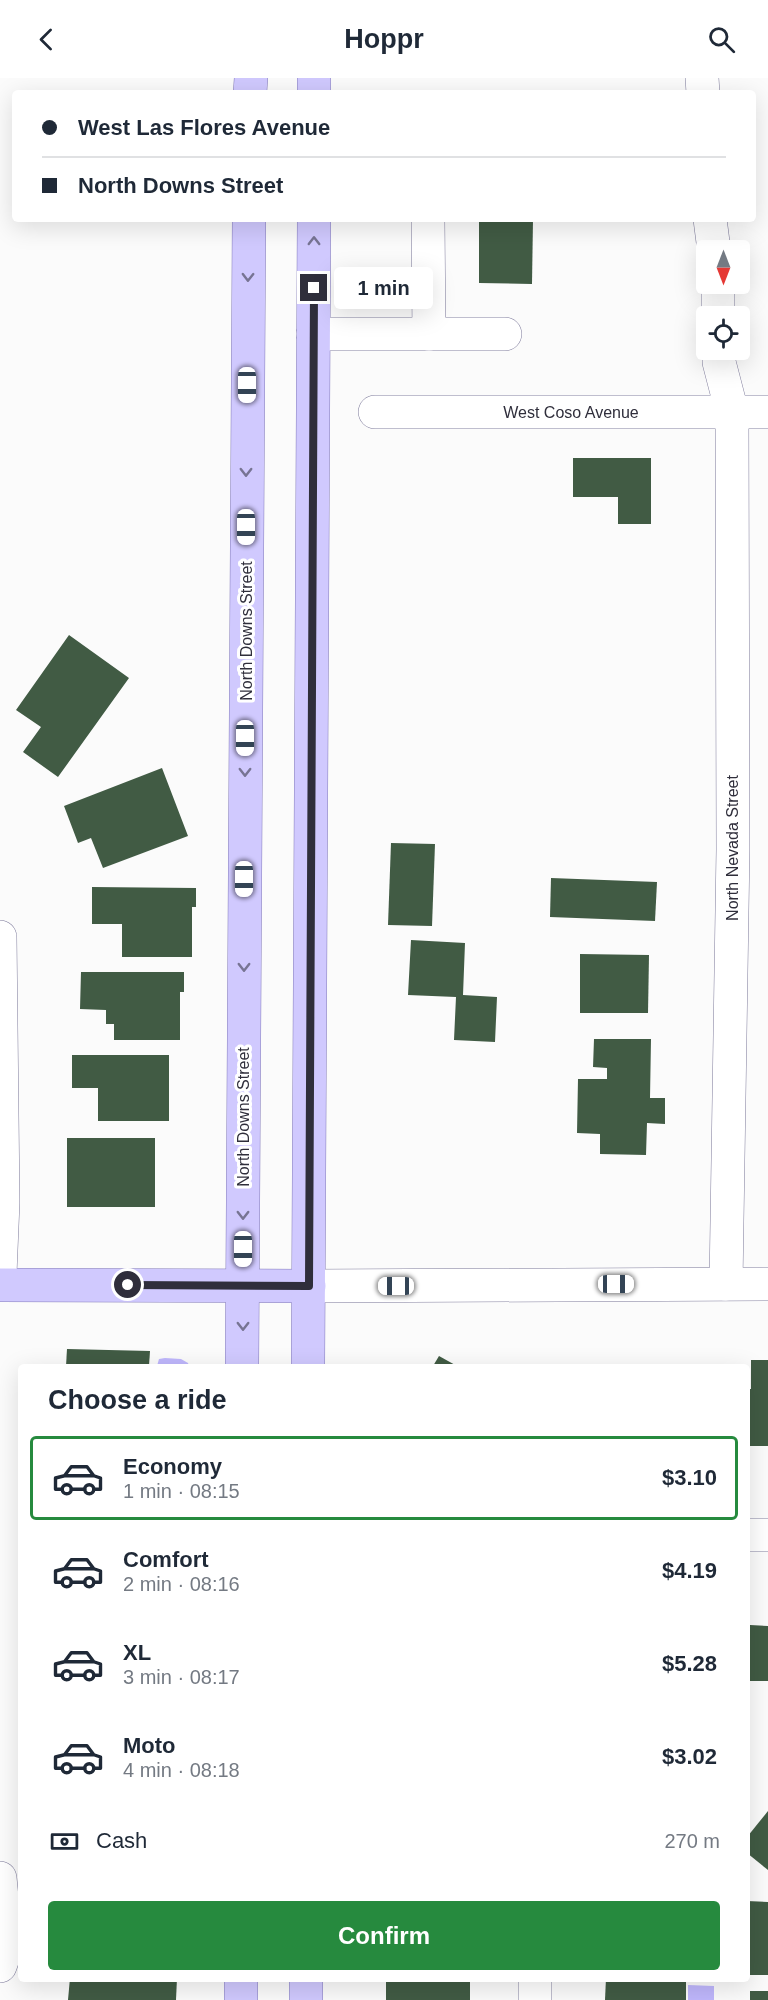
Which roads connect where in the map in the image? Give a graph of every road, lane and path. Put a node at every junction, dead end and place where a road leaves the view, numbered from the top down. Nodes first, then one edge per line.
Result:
1 (249, 222) edge
2 (314, 222) edge
3 (428, 222) edge
4 (710, 222) edge
5 (713, 240) edge
6 (314, 334) junction
7 (429, 334) junction
8 (505, 334) dead end
9 (719, 360) edge
10 (375, 412) dead end
11 (732, 412) junction
12 (768, 412) edge
13 (0, 937) edge
14 (0, 1274) edge
15 (726, 1284) junction
16 (768, 1284) edge
17 (0, 1285) edge
18 (243, 1285) junction
19 (309, 1286) junction
20 (242, 1364) edge
21 (308, 1364) edge
22 (750, 1535) edge
23 (768, 1535) edge
24 (0, 1878) edge
25 (0, 1966) edge
26 (241, 1982) edge
27 (306, 1982) edge
28 (535, 1982) edge
29 (241, 2000) edge
30 (306, 2000) edge
31 (535, 2000) edge

1 -> 18 main road, North Downs Street
6 -> 2 main road
3 - 7 street
4 - 5 street
6 - 7 street
6 - 19 main road
7 - 8 street
9 - 11 street, North Nevada Street
10 - 11 street, West Coso Avenue
11 - 12 street, West Coso Avenue
11 - 15 street, North Nevada Street
13 - 14 street
15 - 16 street
15 - 19 street
17 - 18 main road
18 - 19 main road
18 -> 20 main road, North Downs Street
19 - 21 main road
22 - 23 street
24 - 25 street
26 - 29 main road
27 - 30 main road
28 - 31 street

